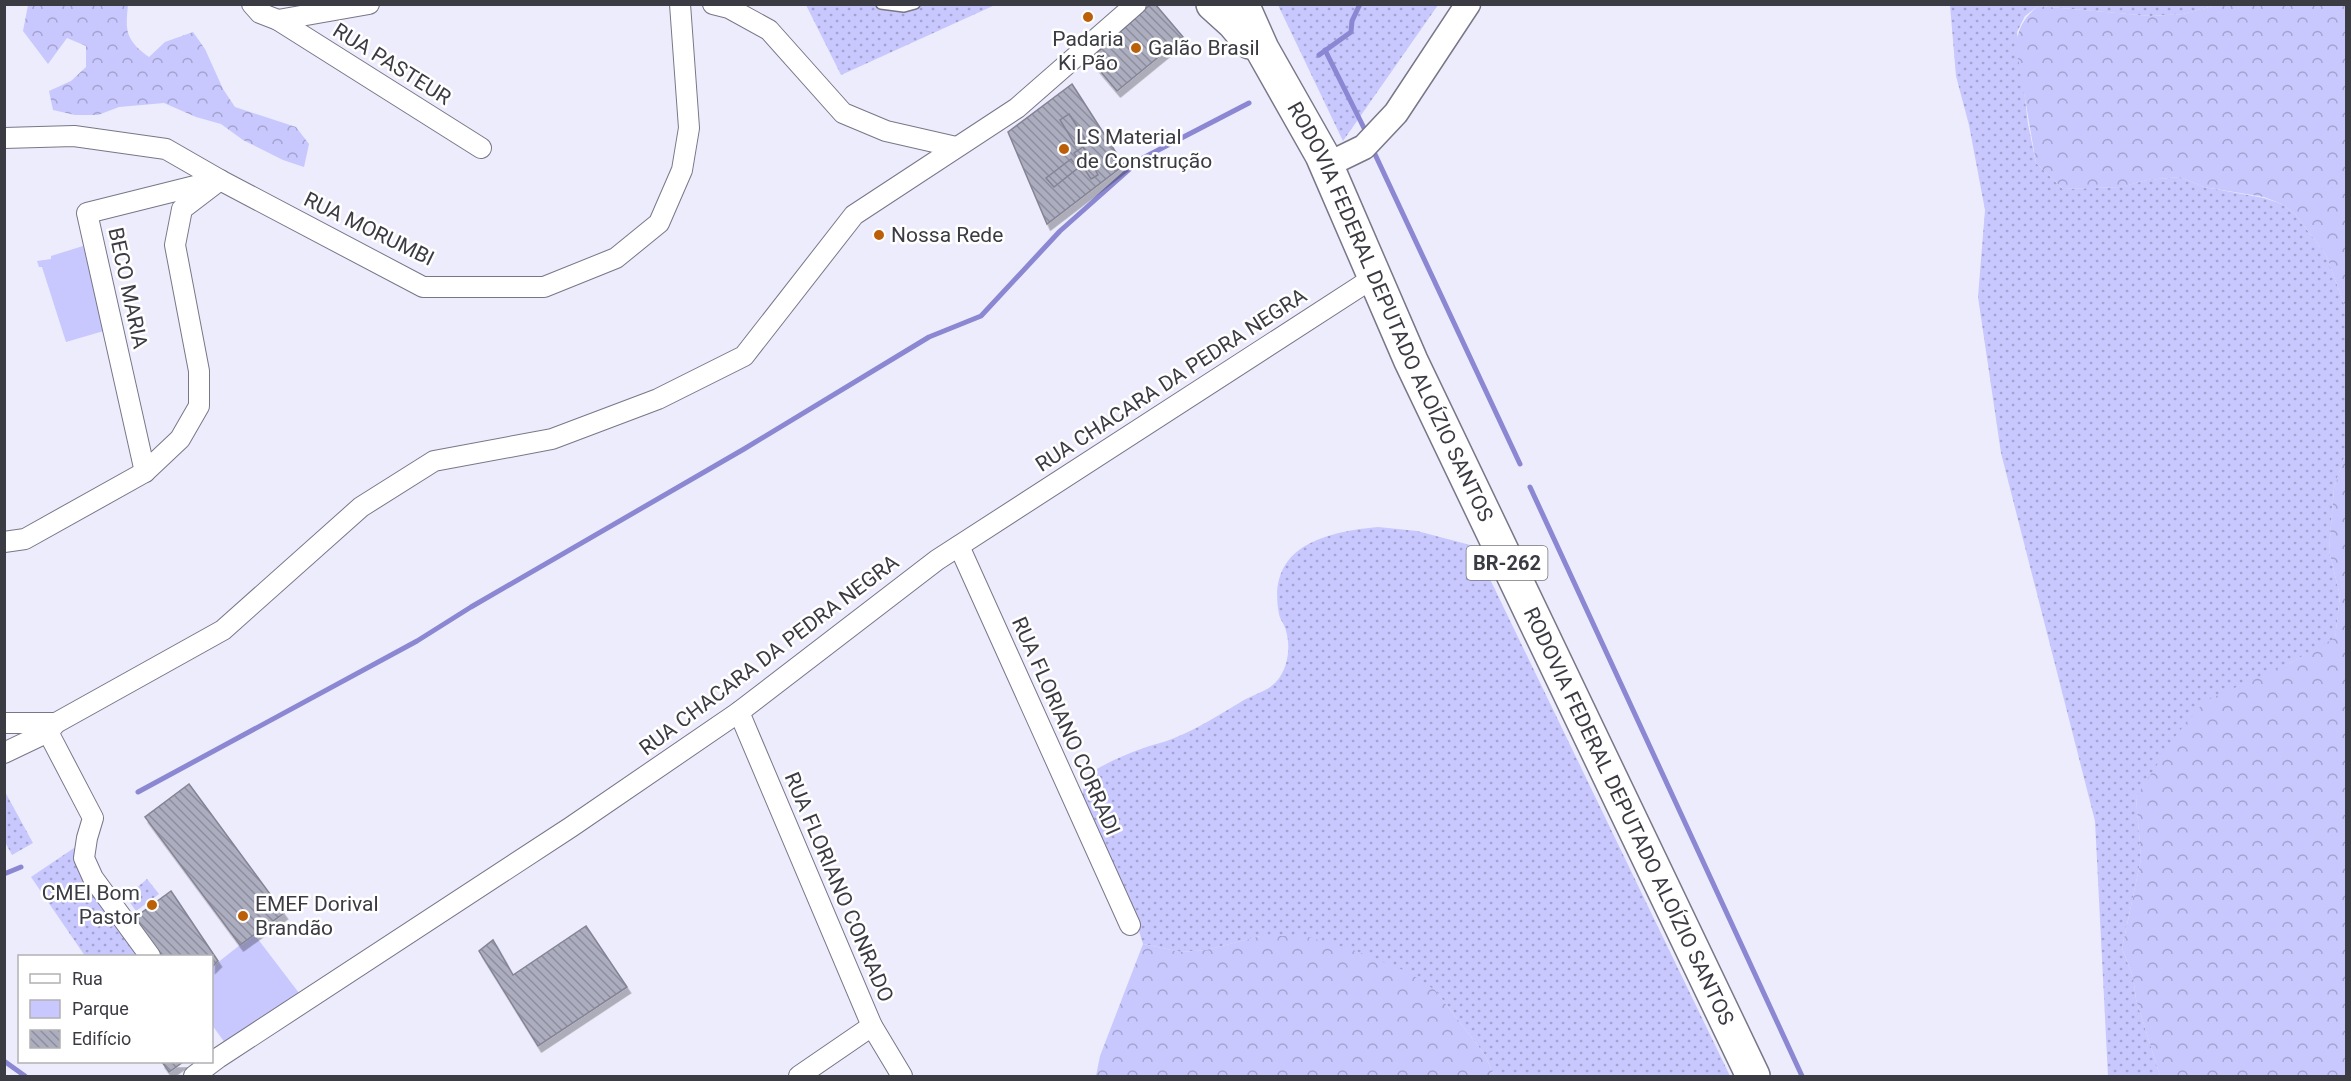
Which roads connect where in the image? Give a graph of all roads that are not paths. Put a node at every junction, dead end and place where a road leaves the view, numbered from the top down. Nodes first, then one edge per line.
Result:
1 (252, 4) edge
2 (369, 4) edge
3 (680, 4) edge
4 (713, 4) edge
5 (881, 4) edge
6 (915, 4) edge
7 (1136, 4) edge
8 (1213, 4) edge
9 (1242, 4) edge
10 (1254, 4) edge
11 (1468, 4) edge
12 (278, 20) junction
13 (1277, 76) junction
14 (4, 138) edge
15 (956, 147) junction
16 (481, 148) dead end
17 (1324, 160) junction
18 (220, 180) junction
19 (1376, 276) junction
20 (145, 472) junction
21 (4, 542) edge
22 (959, 546) junction
23 (739, 712) junction
24 (4, 723) edge
25 (52, 727) junction
26 (4, 753) edge
27 (1130, 926) dead end
28 (149, 955) edge
29 (873, 1026) junction
30 (214, 1054) edge
31 (206, 1063) edge
32 (194, 1077) edge
33 (799, 1077) edge
34 (902, 1077) edge
35 (1753, 1077) edge

1 - 12 street, RUA PASTEUR
2 - 12 street
3 - 18 street, RUA MORUMBI
4 - 15 street
5 - 6 lane
7 - 15 street
8 - 13 highway
9 - 13 highway, RODOVIA FEDERAL DEPUTADO ALOÍZIO SANTOS / BR-262
10 - 17 highway
11 - 17 street
12 - 16 street, RUA PASTEUR
13 - 17 highway, RODOVIA FEDERAL DEPUTADO ALOÍZIO SANTOS / BR-262
14 - 18 street, RUA MORUMBI
15 - 25 street
17 - 19 highway, RODOVIA FEDERAL DEPUTADO ALOÍZIO SANTOS / BR-262
18 - 20 street
18 - 20 street, BECO MARIA
19 - 22 street, RUA CHACARA DA PEDRA NEGRA
19 - 35 highway, RODOVIA FEDERAL DEPUTADO ALOÍZIO SANTOS / BR-262
20 - 21 street
22 - 23 street, RUA CHACARA DA PEDRA NEGRA
22 - 27 street, RUA FLORIANO CORRADI
23 - 29 street, RUA FLORIANO CONRADO
23 - 30 street, RUA CHACARA DA PEDRA NEGRA
24 - 25 street
25 - 26 street
25 - 28 street
29 - 33 street
29 - 34 street, RUA FLORIANO CONRADO
31 - 32 street, RUA CHACARA DA PEDRA NEGRA

